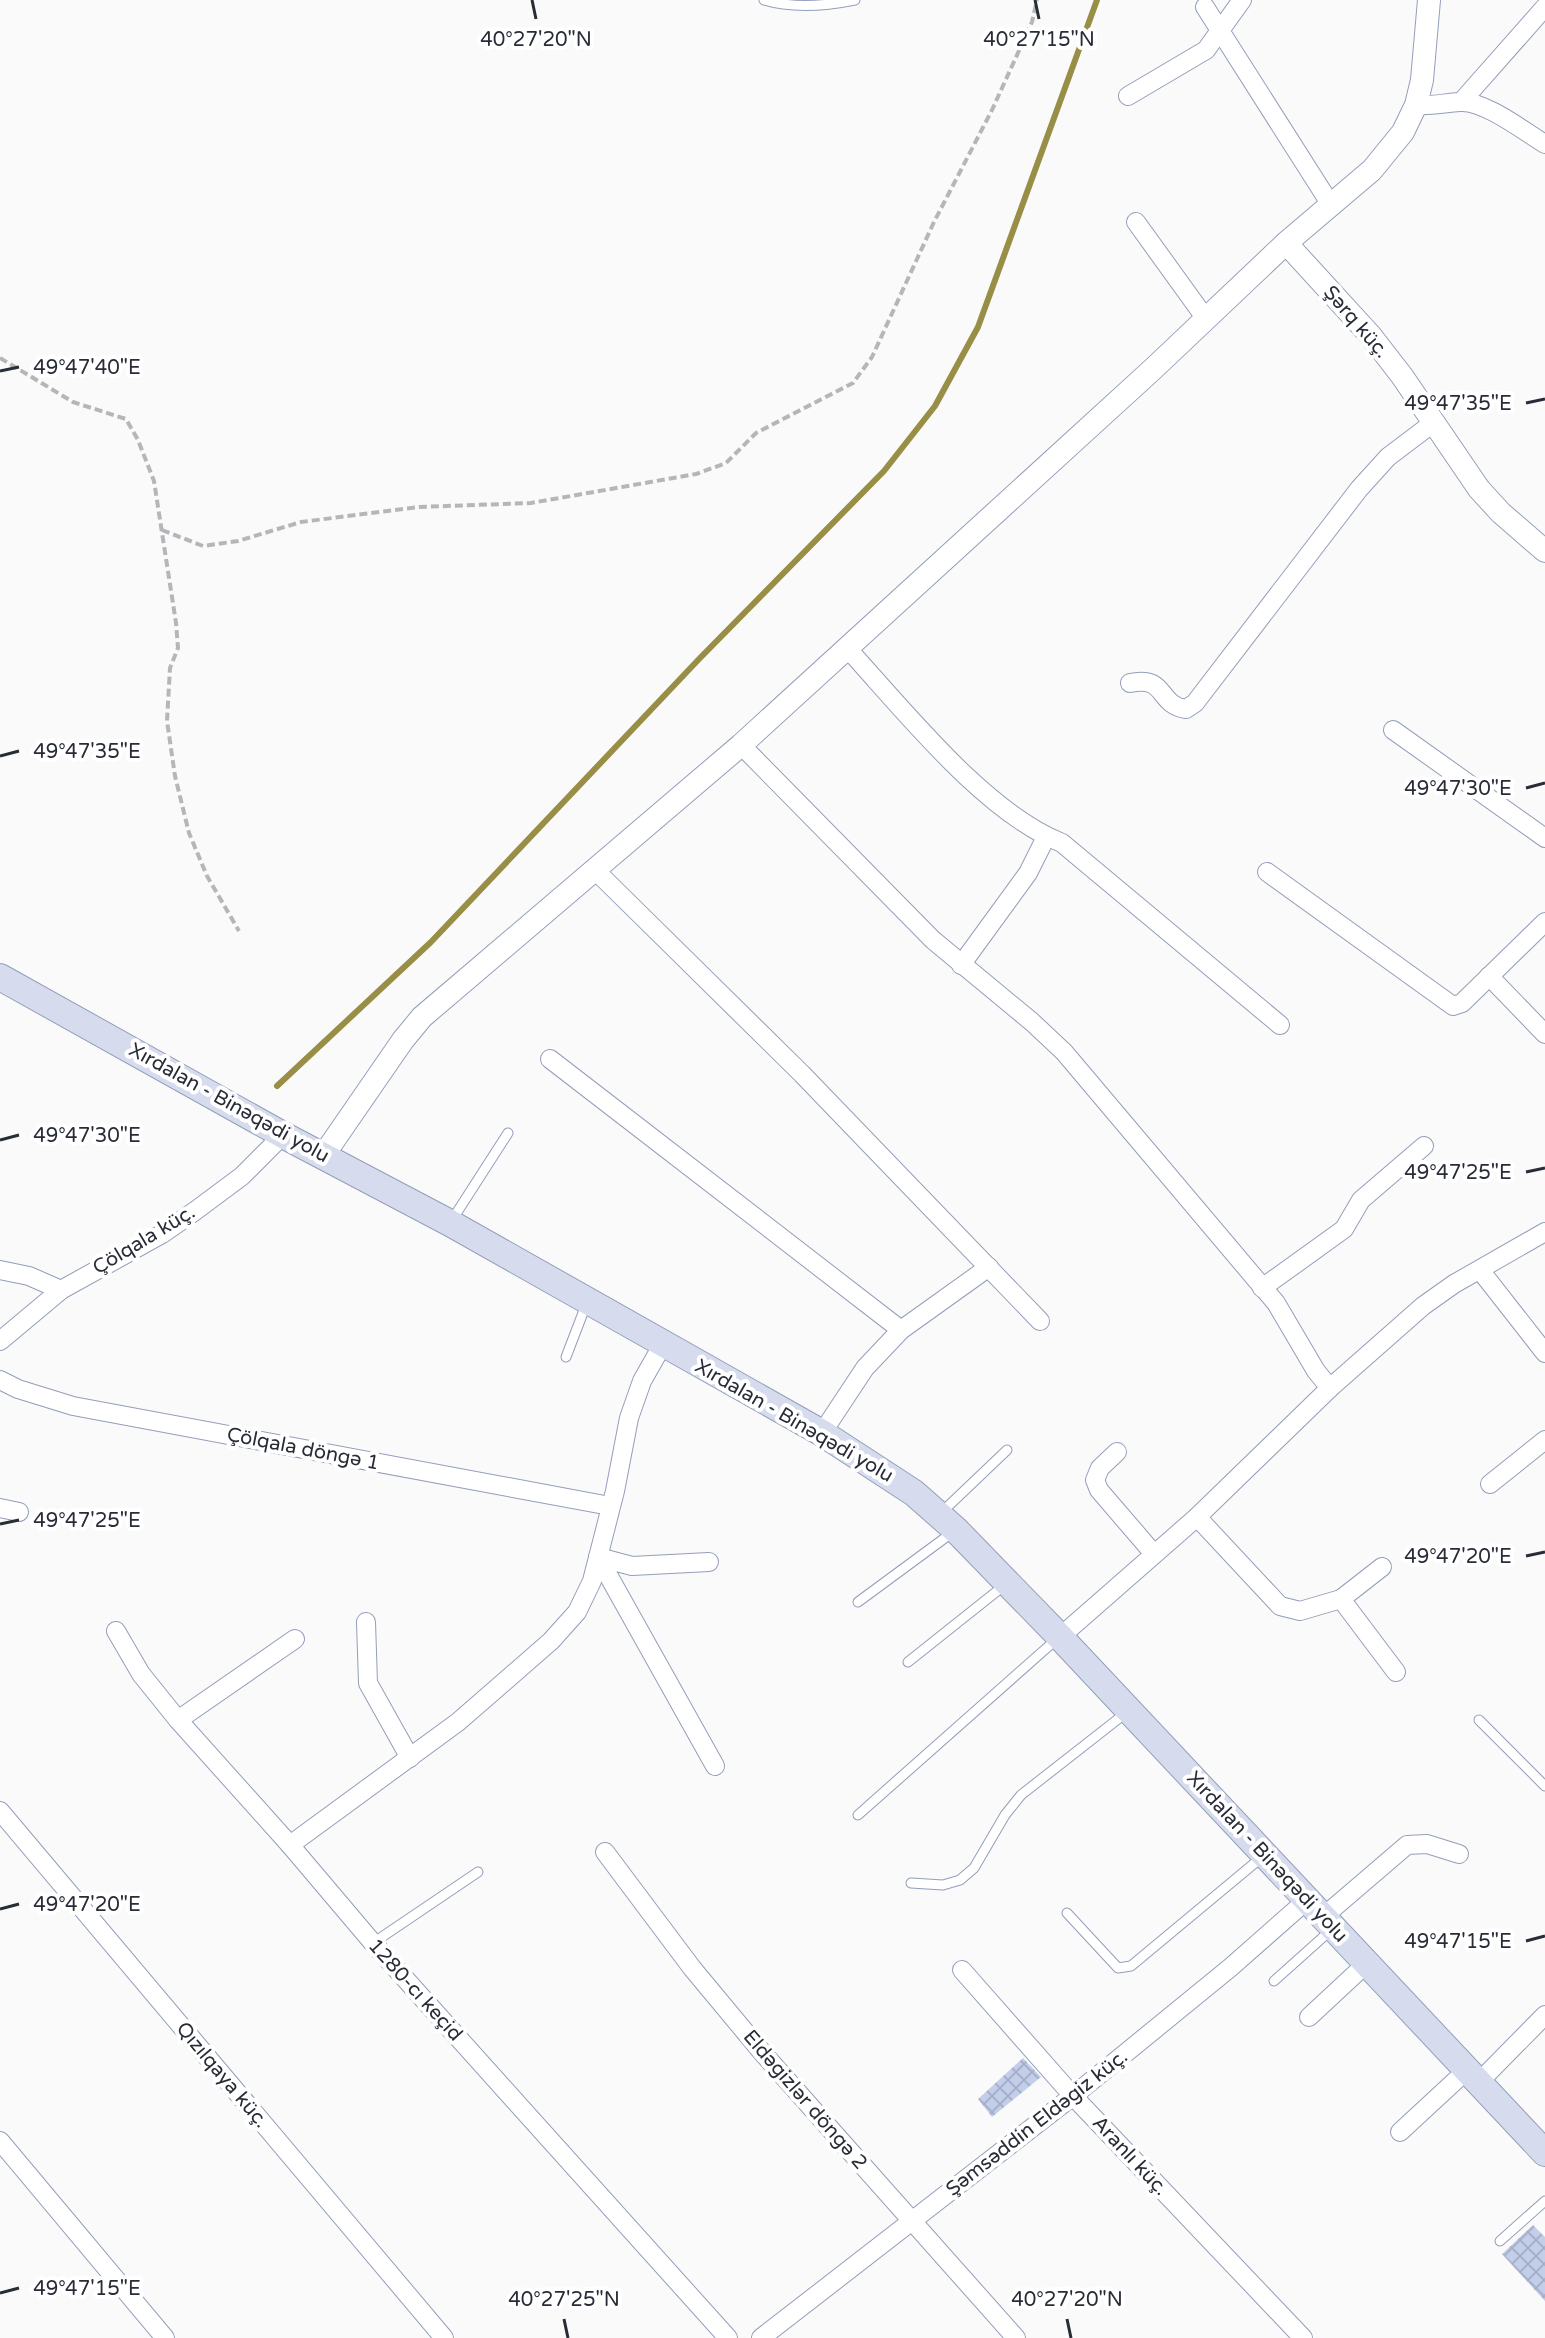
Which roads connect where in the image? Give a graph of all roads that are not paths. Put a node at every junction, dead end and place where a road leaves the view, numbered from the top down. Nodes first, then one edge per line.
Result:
1 (764, 0) edge
2 (855, 0) edge
3 (1242, 0) edge
4 (1429, 0) edge
5 (1205, 7) dead end
6 (1545, 7) edge
7 (1221, 32) junction
8 (1128, 96) dead end
9 (1462, 101) junction
10 (1416, 105) junction
11 (1545, 144) edge
12 (1331, 205) junction
13 (1136, 222) dead end
14 (1286, 243) junction
15 (1206, 319) junction
16 (1433, 423) junction
17 (1545, 551) edge
18 (847, 648) junction
19 (1130, 683) dead end
20 (1393, 730) dead end
21 (741, 745) junction
22 (1046, 837) junction
23 (1545, 838) edge
24 (596, 871) junction
25 (1267, 872) dead end
26 (1545, 922) edge
27 (961, 965) junction
28 (1489, 976) junction
29 (0, 977) edge
30 (1280, 1025) dead end
31 (1545, 1034) edge
32 (550, 1059) dead end
33 (508, 1133) dead end
34 (283, 1135) junction
35 (1424, 1146) dead end
36 (323, 1156) junction
37 (450, 1223) junction
38 (1545, 1232) edge
39 (989, 1267) junction
40 (0, 1270) edge
41 (1480, 1270) junction
42 (1262, 1288) junction
43 (61, 1290) junction
44 (588, 1302) junction
45 (1040, 1321) dead end
46 (901, 1330) junction
47 (0, 1341) edge
48 (663, 1344) junction
49 (1545, 1353) edge
50 (566, 1357) dead end
51 (0, 1380) edge
52 (1330, 1388) junction
53 (822, 1433) junction
54 (1545, 1440) edge
55 (1007, 1450) dead end
56 (1117, 1452) dead end
57 (1490, 1484) dead end
58 (610, 1506) junction
59 (0, 1508) edge
60 (19, 1512) dead end
61 (1197, 1517) junction
62 (948, 1522) junction
63 (1154, 1554) junction
64 (598, 1557) junction
65 (709, 1562) dead end
66 (1382, 1567) dead end
67 (1007, 1583) junction
68 (1341, 1599) junction
69 (858, 1602) dead end
70 (366, 1622) dead end
71 (116, 1631) dead end
72 (1060, 1637) junction
73 (295, 1639) dead end
74 (908, 1662) dead end
75 (1396, 1672) dead end
76 (1130, 1710) junction
77 (178, 1720) junction
78 (1479, 1720) dead end
79 (410, 1758) junction
80 (715, 1766) dead end
81 (1545, 1786) edge
82 (0, 1811) edge
83 (858, 1815) dead end
84 (290, 1845) junction
85 (605, 1852) dead end
86 (1459, 1854) dead end
87 (1265, 1855) junction
88 (478, 1872) dead end
89 (911, 1883) dead end
90 (1067, 1913) dead end
91 (1321, 1915) junction
92 (373, 1943) junction
93 (1367, 1963) junction
94 (962, 1970) dead end
95 (1274, 1981) dead end
96 (1545, 2015) edge
97 (1309, 2017) dead end
98 (1473, 2076) junction
99 (1073, 2096) junction
100 (1400, 2132) dead end
101 (0, 2141) edge
102 (1545, 2153) edge
103 (1545, 2201) edge
104 (911, 2221) junction
105 (1500, 2241) dead end
106 (165, 2338) edge
107 (444, 2338) edge
108 (728, 2338) edge
109 (761, 2338) edge
110 (1016, 2338) edge
111 (1303, 2338) edge

1 - 2 lane
3 - 7 street
4 - 10 street
5 - 7 street
6 - 9 street
7 - 8 street
7 - 12 street
9 - 10 street
9 - 11 street
10 - 12 street
12 - 14 street
13 - 15 street
14 - 15 street
14 - 16 street, Şərq küç.
15 - 18 street
16 - 17 street, Şərq küç.
16 - 19 street
18 - 21 street
18 - 22 street
20 - 23 street
21 - 24 street
21 - 27 street
22 - 27 street
22 - 30 street
24 - 36 street
24 - 39 street
25 - 28 street
26 - 28 street
27 - 42 street
28 - 31 street
29 - 34 main road, Xırdalan - Binəqədi yolu
32 - 46 street
33 - 37 lane
34 - 36 main road, Xırdalan - Binəqədi yolu
34 - 43 street, Çölqala küç.
35 - 42 street
36 - 37 main road, Xırdalan - Binəqədi yolu
37 - 44 main road, Xırdalan - Binəqədi yolu
38 - 41 street
39 - 45 street
39 - 46 street
40 - 43 street
41 - 49 street
41 - 52 street
42 - 52 street
43 - 47 street, Çölqala küç.
44 - 48 main road, Xırdalan - Binəqədi yolu
44 - 50 lane
46 - 53 street
48 - 53 main road, Xırdalan - Binəqədi yolu
48 - 58 street
51 - 58 street, Çölqala döngə 1
52 - 61 street
53 - 62 main road, Xırdalan - Binəqədi yolu
54 - 57 street
55 - 62 lane
56 - 63 street
58 - 64 street
59 - 60 street
61 - 63 street
61 - 68 street
62 - 67 main road, Xırdalan - Binəqədi yolu
62 - 69 lane
63 - 72 street
64 - 65 street
64 - 79 street
64 - 80 street
66 - 68 street
67 - 72 main road, Xırdalan - Binəqədi yolu
67 - 74 lane
68 - 75 street
70 - 79 street
71 - 77 street, 1280-cı keçid
72 - 76 main road, Xırdalan - Binəqədi yolu
72 - 83 lane
73 - 77 street
76 - 87 main road, Xırdalan - Binəqədi yolu
76 - 89 lane
77 - 84 street, 1280-cı keçid
78 - 81 lane
79 - 84 street
82 - 107 street, Qızılqaya küç.
84 - 92 street, 1280-cı keçid
85 - 104 street, Eldəgizlər döngə 2
86 - 91 street, Şəmsəddin Eldəgiz küç.
87 - 90 lane
87 - 91 main road, Xırdalan - Binəqədi yolu
88 - 92 lane
91 - 93 main road, Xırdalan - Binəqədi yolu
91 - 95 lane
91 - 99 street, Şəmsəddin Eldəgiz küç.
92 - 108 street, 1280-cı keçid
93 - 97 street
93 - 98 main road, Xırdalan - Binəqədi yolu
94 - 99 street, Aranlı küç.
96 - 98 street
98 - 100 street
98 - 102 main road, Xırdalan - Binəqədi yolu
99 - 104 street, Şəmsəddin Eldəgiz küç.
99 - 111 street, Aranlı küç.
101 - 106 street
103 - 105 lane
104 - 109 street, Şəmsəddin Eldəgiz küç.
104 - 110 street, Eldəgizlər döngə 2

